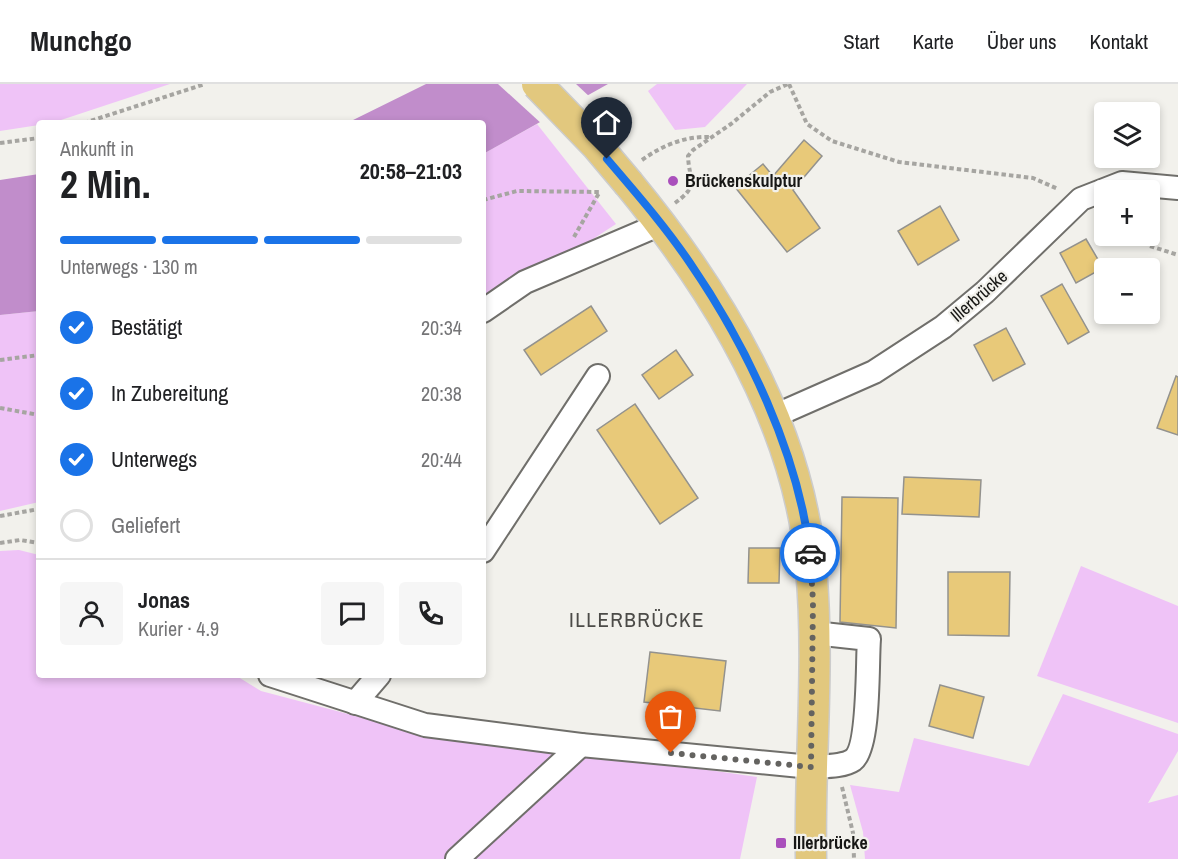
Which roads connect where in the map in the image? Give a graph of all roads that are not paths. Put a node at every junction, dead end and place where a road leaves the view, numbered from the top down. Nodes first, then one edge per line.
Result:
1 (537, 84) edge
2 (1178, 188) edge
3 (668, 213) junction
4 (486, 309) edge
5 (598, 376) dead end
6 (772, 417) junction
7 (486, 546) edge
8 (814, 633) junction
9 (279, 678) edge
10 (376, 678) edge
11 (355, 703) junction
12 (581, 745) junction
13 (811, 767) junction
14 (457, 859) edge
15 (811, 859) edge

1 - 3 main road, bridge
2 - 6 street, Illerbrücke
3 - 4 street
3 - 6 main road
5 - 7 street
6 - 8 main road
8 - 13 main road
8 - 13 street
9 - 11 street
10 - 11 street
11 - 12 street
12 - 13 street
12 - 14 street
13 - 15 main road

